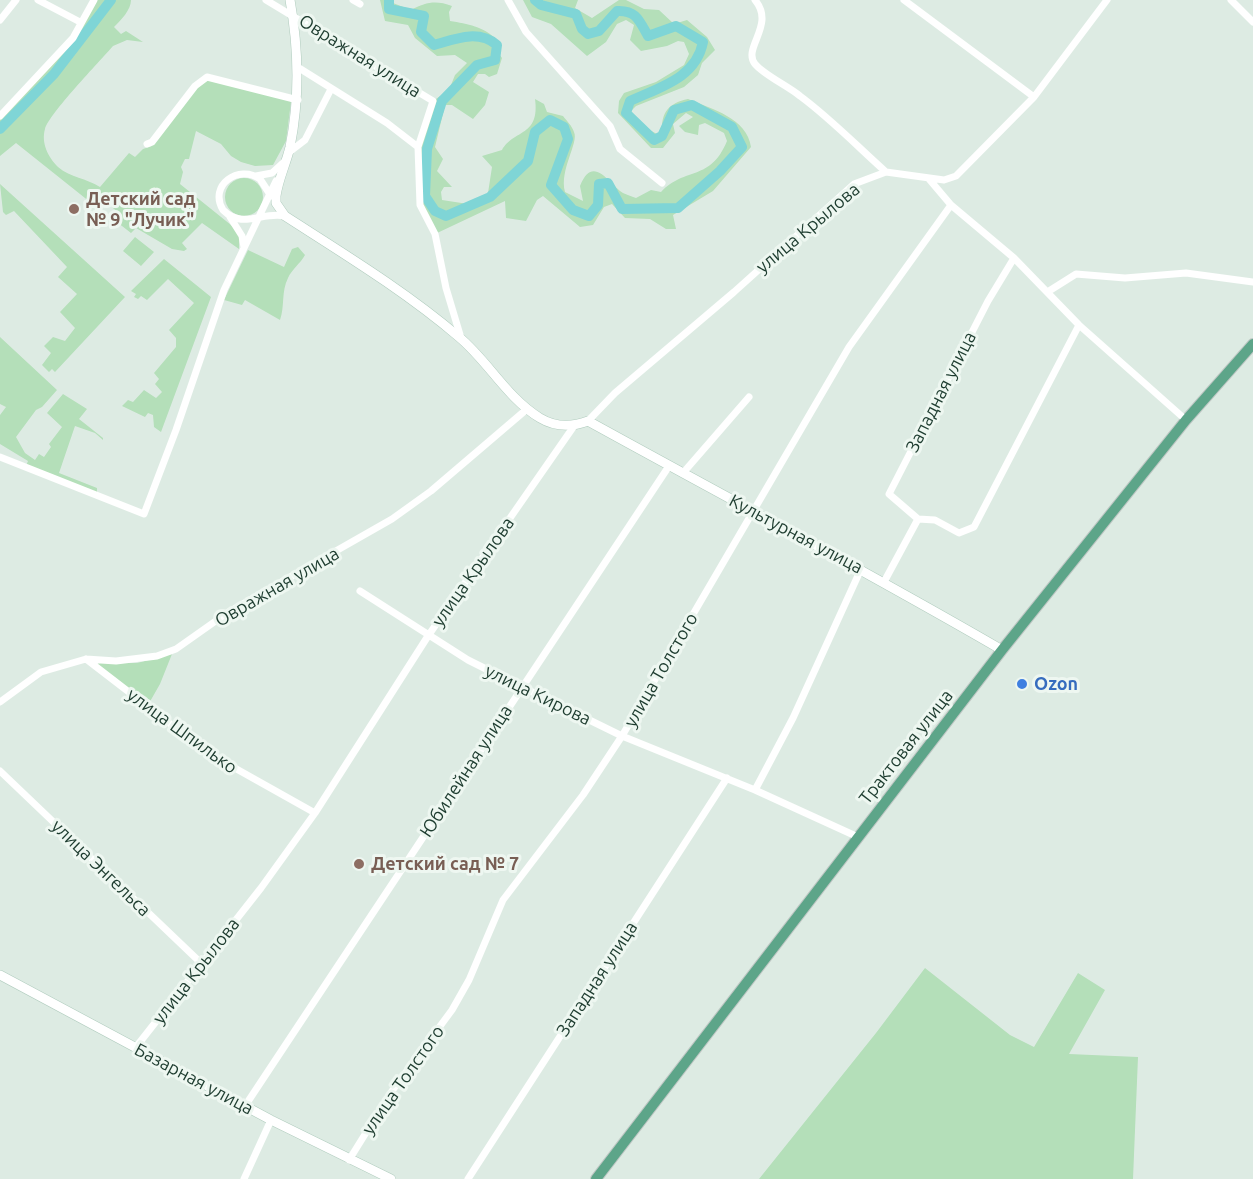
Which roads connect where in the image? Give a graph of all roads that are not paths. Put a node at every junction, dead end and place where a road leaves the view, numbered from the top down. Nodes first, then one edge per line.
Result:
1 (16, 0) edge
2 (38, 0) edge
3 (94, 0) edge
4 (266, 0) edge
5 (290, 0) edge
6 (352, 0) edge
7 (508, 0) edge
8 (755, 0) edge
9 (904, 0) edge
10 (1107, 0) edge
11 (1231, 0) edge
12 (360, 4) dead end
13 (292, 15) junction
14 (0, 20) edge
15 (80, 22) junction
16 (1253, 22) edge
17 (299, 68) junction
18 (331, 89) junction
19 (1034, 96) junction
20 (298, 100) junction
21 (0, 116) edge
22 (147, 144) dead end
23 (417, 147) junction
24 (288, 155) junction
25 (886, 172) junction
26 (256, 176) junction
27 (929, 179) junction
28 (662, 183) dead end
29 (270, 194) junction
30 (276, 203) junction
31 (951, 205) junction
32 (229, 215) junction
33 (285, 216) junction
34 (258, 218) junction
35 (244, 250) junction
36 (1014, 258) junction
37 (1253, 282) edge
38 (1049, 291) junction
39 (1079, 325) junction
40 (461, 338) junction
41 (1253, 344) edge
42 (749, 397) dead end
43 (527, 409) junction
44 (1186, 420) junction
45 (588, 421) junction
46 (574, 426) junction
47 (0, 457) edge
48 (669, 466) junction
49 (683, 472) junction
50 (752, 513) junction
51 (918, 519) junction
52 (861, 569) junction
53 (884, 582) junction
54 (360, 591) dead end
55 (428, 636) junction
56 (1002, 650) junction
57 (86, 659) junction
58 (522, 687) junction
59 (0, 702) edge
60 (622, 736) junction
61 (0, 771) edge
62 (727, 778) junction
63 (755, 790) junction
64 (315, 813) junction
65 (858, 837) junction
66 (202, 964) junction
67 (0, 975) edge
68 (136, 1047) junction
69 (245, 1106) junction
70 (271, 1120) junction
71 (349, 1160) junction
72 (244, 1179) edge
73 (391, 1179) edge
74 (468, 1179) edge
75 (596, 1179) edge

1 - 14 street
2 - 15 street
3 - 15 street
4 - 13 street, Овражная улица
5 - 13 street, Овражная улица
6 - 12 street
7 - 28 street
8 - 25 street
9 - 19 street
10 - 19 street
11 - 16 street
13 - 17 street, Овражная улица
13 - 23 street, Овражная улица
15 - 21 street
17 - 18 street
17 - 20 street, Овражная улица
18 - 23 street
18 - 24 street
19 - 27 street
20 - 22 street
20 - 24 street, Овражная улица
23 - 40 street, Овражная улица
24 - 26 street
24 - 29 street
24 - 30 street, Овражная улица
25 - 27 street
25 - 45 street, улица Крылова
26 - 29 street
26 - 32 street
27 - 31 street
29 - 30 street
29 - 34 street
30 - 33 street
31 - 36 street
31 - 50 street, улица Толстого
32 - 34 street
32 - 35 street
33 - 34 street
33 - 40 street, Овражная улица
34 - 35 street
35 - 47 street
36 - 38 street
36 - 51 street, Западная улица
37 - 38 street
38 - 39 street
39 - 44 street
39 - 51 street, Западная улица
40 - 43 street, Овражная улица
41 - 44 main road, Трактовая улица
42 - 49 street
43 - 46 street, Овражная улица
43 - 57 street, Овражная улица
44 - 56 main road, Трактовая улица
45 - 46 street, улица Крылова
45 - 48 street, Культурная улица
46 - 55 street, улица Крылова
48 - 49 street, Культурная улица
48 - 58 street, Юбилейная улица
49 - 50 street, Культурная улица
50 - 52 street, Культурная улица
50 - 60 street, улица Толстого
51 - 53 street
52 - 53 street, Культурная улица
52 - 63 street
53 - 56 street, Культурная улица
54 - 55 street, улица Кирова
55 - 58 street, улица Кирова
55 - 64 street, улица Крылова
56 - 65 main road, Трактовая улица
57 - 59 street, Овражная улица
57 - 64 street, улица Шпилько
58 - 60 street, улица Кирова
58 - 69 street, Юбилейная улица
60 - 62 street, улица Кирова
60 - 71 street, улица Толстого
61 - 66 street, улица Энгельса
62 - 63 street, улица Кирова
62 - 74 street, Западная улица
63 - 65 street, улица Кирова
64 - 66 street, улица Крылова
65 - 75 main road, Трактовая улица
66 - 68 street, улица Крылова
67 - 68 street, Базарная улица
68 - 69 street, Базарная улица
69 - 70 street, Базарная улица
70 - 71 street, Базарная улица
70 - 72 street
71 - 73 street, Базарная улица

